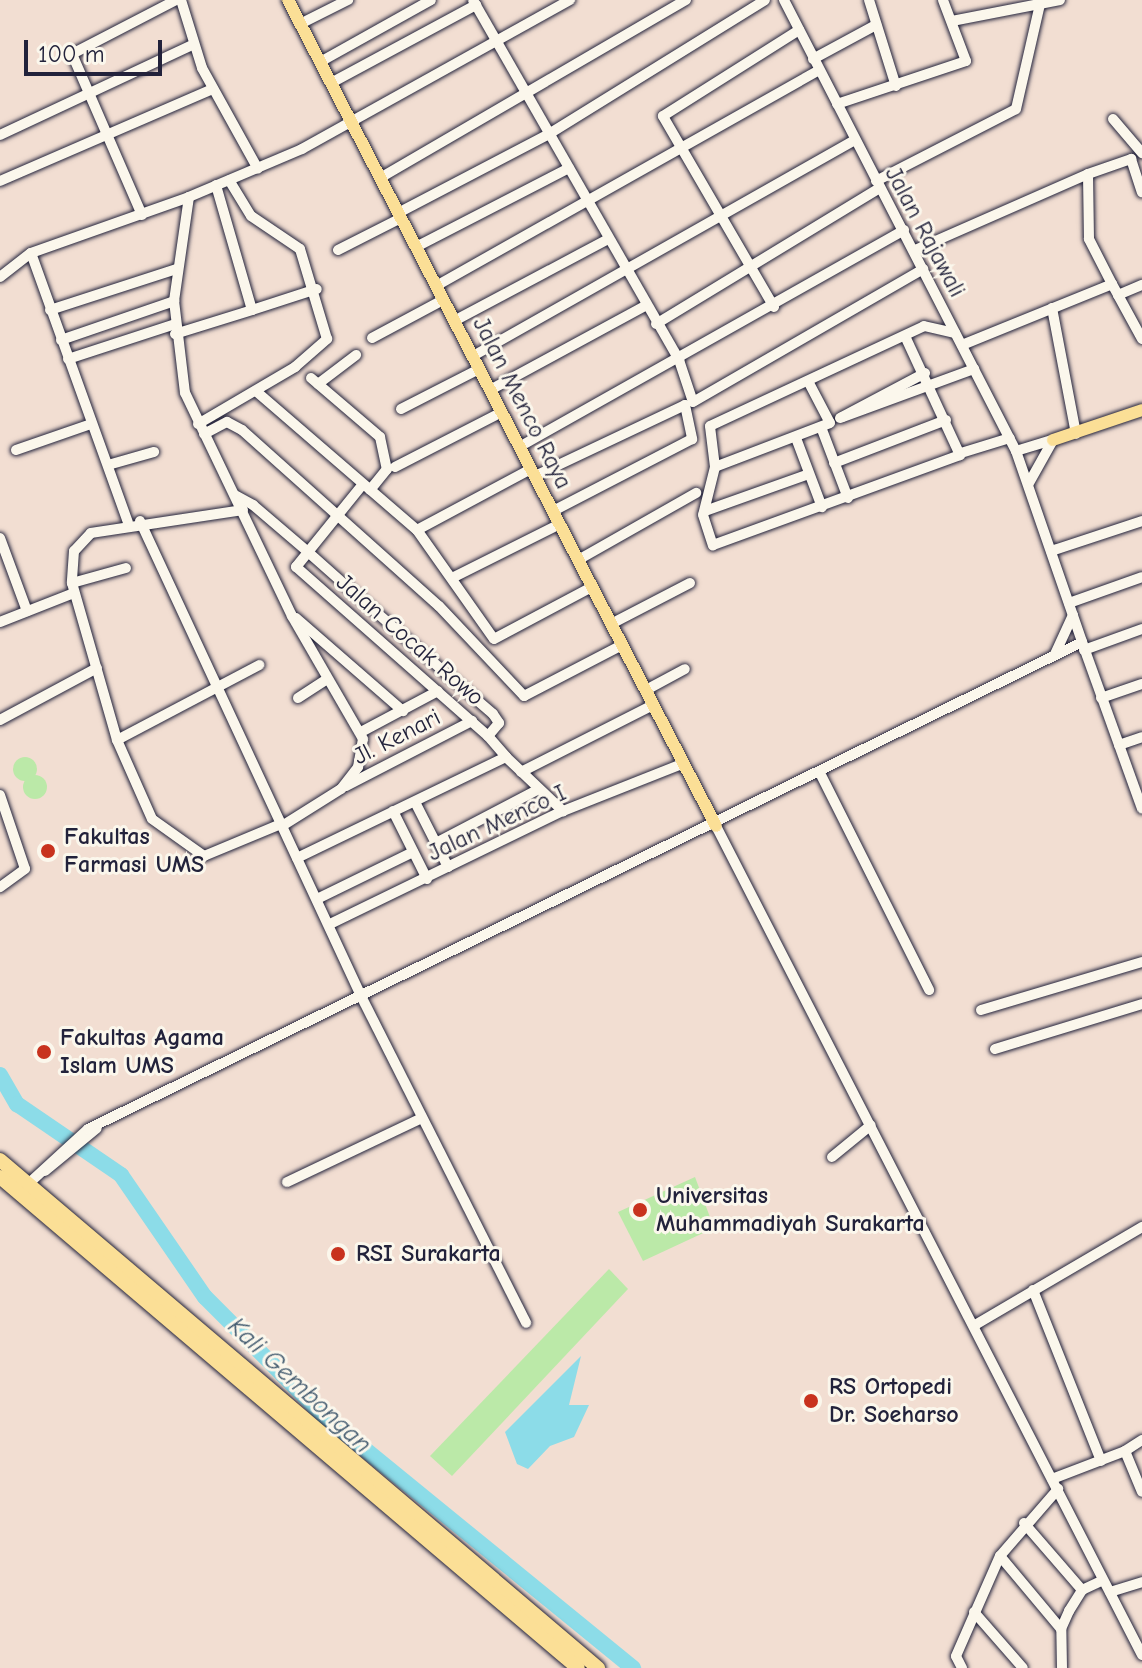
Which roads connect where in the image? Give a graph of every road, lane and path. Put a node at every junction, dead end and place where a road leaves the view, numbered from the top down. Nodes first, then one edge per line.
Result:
1 (179, 0) edge
2 (288, 0) edge
3 (348, 0) edge
4 (431, 0) edge
5 (570, 0) edge
6 (686, 0) edge
7 (765, 0) edge
8 (784, 0) edge
9 (869, 0) edge
10 (943, 0) edge
11 (1060, 0) edge
12 (1041, 1) edge
13 (475, 2) edge
14 (952, 21) junction
15 (300, 24) junction
16 (876, 25) junction
17 (799, 30) junction
18 (497, 43) junction
19 (194, 44) junction
20 (813, 59) junction
21 (320, 62) junction
22 (819, 70) junction
23 (331, 83) junction
24 (896, 86) junction
25 (213, 89) junction
26 (86, 94) junction
27 (529, 98) junction
28 (837, 104) junction
29 (1113, 119) dead end
30 (351, 122) junction
31 (549, 134) junction
32 (0, 135) edge
33 (104, 136) junction
34 (855, 140) junction
35 (683, 150) junction
36 (1138, 155) edge
37 (569, 168) junction
38 (258, 169) junction
39 (1088, 174) junction
40 (380, 178) junction
41 (229, 180) junction
42 (0, 181) edge
43 (216, 185) junction
44 (878, 185) junction
45 (1142, 192) edge
46 (189, 197) junction
47 (587, 201) junction
48 (142, 215) junction
49 (400, 216) junction
50 (722, 217) junction
51 (904, 230) junction
52 (608, 239) junction
53 (416, 247) junction
54 (338, 250) dead end
55 (915, 250) junction
56 (31, 253) junction
57 (750, 266) junction
58 (176, 269) junction
59 (923, 269) junction
60 (627, 272) junction
61 (0, 277) edge
62 (1112, 284) junction
63 (1142, 285) edge
64 (436, 286) junction
65 (317, 289) junction
66 (1118, 295) junction
67 (443, 300) junction
68 (174, 301) junction
69 (645, 306) junction
70 (774, 307) junction
71 (1052, 308) junction
72 (50, 310) junction
73 (252, 310) junction
74 (454, 321) junction
75 (656, 324) junction
76 (175, 329) junction
77 (955, 333) junction
78 (905, 336) junction
79 (372, 338) dead end
80 (1142, 339) edge
81 (61, 340) junction
82 (962, 345) junction
83 (356, 355) dead end
84 (473, 356) junction
85 (68, 359) junction
86 (679, 360) junction
87 (479, 369) junction
88 (974, 369) junction
89 (925, 373) junction
90 (808, 381) junction
91 (931, 388) junction
92 (490, 390) junction
93 (257, 392) junction
94 (401, 409) dead end
95 (1142, 410) edge
96 (502, 412) junction
97 (946, 420) junction
98 (830, 423) junction
99 (91, 424) junction
100 (201, 429) junction
101 (1076, 434) junction
102 (796, 438) junction
103 (1010, 438) junction
104 (1053, 440) junction
105 (519, 447) junction
106 (16, 450) dead end
107 (1016, 451) junction
108 (154, 452) dead end
109 (961, 453) junction
110 (834, 463) junction
111 (108, 465) junction
112 (395, 467) dead end
113 (715, 467) junction
114 (533, 473) junction
115 (809, 474) junction
116 (1029, 483) junction
117 (366, 487) junction
118 (696, 493) dead end
119 (235, 495) junction
120 (848, 498) junction
121 (822, 507) junction
122 (243, 510) junction
123 (553, 511) junction
124 (705, 511) junction
125 (337, 516) junction
126 (1142, 521) edge
127 (134, 522) junction
128 (560, 524) junction
129 (417, 530) junction
130 (0, 538) edge
131 (1051, 551) junction
132 (308, 552) junction
133 (578, 560) junction
134 (126, 568) dead end
135 (454, 577) junction
136 (1142, 577) edge
137 (690, 583) dead end
138 (592, 587) junction
139 (73, 588) junction
140 (1069, 603) junction
141 (27, 611) junction
142 (291, 613) junction
143 (1073, 615) junction
144 (385, 619) junction
145 (0, 622) edge
146 (611, 624) junction
147 (1142, 629) edge
148 (373, 633) junction
149 (622, 645) junction
150 (1083, 646) junction
151 (1053, 656) junction
152 (259, 665) dead end
153 (97, 668) junction
154 (685, 669) dead end
155 (326, 680) junction
156 (1142, 684) edge
157 (216, 690) junction
158 (646, 690) junction
159 (438, 691) junction
160 (298, 698) dead end
161 (1101, 698) junction
162 (653, 705) junction
163 (403, 711) junction
164 (0, 720) edge
165 (472, 721) junction
166 (361, 732) junction
167 (492, 732) junction
168 (1142, 737) edge
169 (117, 740) junction
170 (1119, 745) junction
171 (506, 757) junction
172 (684, 763) junction
173 (521, 772) junction
174 (820, 773) junction
175 (341, 789) junction
176 (539, 789) junction
177 (1139, 794) edge
178 (0, 795) edge
179 (415, 802) junction
180 (1142, 809) edge
181 (393, 811) junction
182 (563, 811) junction
183 (282, 825) junction
184 (716, 826) junction
185 (436, 843) junction
186 (413, 852) junction
187 (297, 858) junction
188 (448, 867) junction
189 (427, 879) junction
190 (0, 887) edge
191 (317, 899) junction
192 (330, 924) junction
193 (1142, 962) edge
194 (929, 990) dead end
195 (362, 998) junction
196 (1142, 1004) edge
197 (981, 1010) dead end
198 (995, 1049) dead end
199 (422, 1118) junction
200 (871, 1125) junction
201 (832, 1157) dead end
202 (0, 1160) edge
203 (0, 1177) edge
204 (287, 1182) dead end
205 (24, 1188) junction
206 (1142, 1227) edge
207 (1033, 1290) junction
208 (526, 1323) dead end
209 (975, 1325) junction
210 (1142, 1440) edge
211 (1125, 1451) junction
212 (1101, 1461) junction
213 (1055, 1484) junction
214 (1142, 1492) edge
215 (1024, 1523) junction
216 (1000, 1556) junction
217 (1103, 1580) junction
218 (1142, 1582) edge
219 (1082, 1590) junction
220 (1110, 1592) junction
221 (974, 1612) junction
222 (526, 1618) junction
223 (1061, 1629) junction
224 (1141, 1650) edge
225 (578, 1668) edge
226 (598, 1668) edge
227 (962, 1668) edge
228 (1023, 1668) edge
229 (1062, 1668) edge

1 - 19 street
1 - 26 street
2 - 15 main road, Jalan Menco Raya
3 - 15 street
4 - 21 street
5 - 18 street
6 - 27 street
7 - 31 street
8 - 17 street, Jalan Rajawali
9 - 16 street
10 - 14 street
11 - 12 street
12 - 14 street
12 - 44 street
13 - 18 street
13 - 23 street
14 - 24 street
15 - 21 main road, Jalan Menco Raya
16 - 20 street
16 - 24 street
17 - 20 street, Jalan Rajawali
17 - 35 street
18 - 27 street
18 - 30 street
19 - 25 street
19 - 26 street
20 - 22 street, Jalan Rajawali
21 - 23 main road, Jalan Menco Raya
22 - 28 street, Jalan Rajawali
22 - 35 street
23 - 30 main road, Jalan Menco Raya
24 - 28 street
25 - 33 street
25 - 38 street
26 - 32 street
26 - 33 street
27 - 31 street
27 - 40 street
28 - 34 street, Jalan Rajawali
29 - 36 street
30 - 38 street
30 - 40 main road, Jalan Menco Raya
31 - 37 street
31 - 49 street
33 - 42 street
33 - 48 street
34 - 44 street, Jalan Rajawali
34 - 50 street
35 - 47 street
35 - 50 street
36 - 39 street
36 - 45 street
37 - 47 street
37 - 53 street
38 - 41 street
39 - 55 street
39 - 62 street
40 - 49 main road, Jalan Menco Raya
41 - 43 street
41 - 65 street
43 - 46 street
43 - 73 street
44 - 51 street, Jalan Rajawali
44 - 57 street
46 - 48 street
46 - 58 street
47 - 52 street
47 - 64 street
48 - 56 street
49 - 53 main road, Jalan Menco Raya
49 - 54 street
50 - 57 street
50 - 60 street
51 - 55 street, Jalan Rajawali
51 - 70 street
52 - 60 street
52 - 74 street
53 - 64 main road, Jalan Menco Raya
55 - 59 street, Jalan Rajawali
56 - 61 street
56 - 72 street
57 - 70 street
57 - 75 street
58 - 68 street
58 - 72 street
59 - 77 street, Jalan Rajawali
59 - 86 street
60 - 69 street
60 - 84 street
62 - 66 street
62 - 71 street
63 - 66 street
64 - 67 main road, Jalan Menco Raya
65 - 73 street
65 - 93 street
66 - 80 street
67 - 74 main road, Jalan Menco Raya
67 - 79 street
68 - 76 street
68 - 81 street
69 - 75 street
69 - 92 street
70 - 86 street
71 - 82 street
71 - 101 street
72 - 81 street
73 - 76 street
74 - 84 main road, Jalan Menco Raya
75 - 86 street
76 - 85 street
76 - 100 street
77 - 78 street
77 - 82 street, Jalan Rajawali
78 - 89 street
78 - 90 street
81 - 85 street
82 - 88 street, Jalan Rajawali
83 - 117 street
84 - 87 main road, Jalan Menco Raya
85 - 99 street
86 - 105 street
87 - 92 main road, Jalan Menco Raya
87 - 94 street
88 - 91 street
88 - 103 street, Jalan Rajawali
89 - 91 street
89 - 98 street
90 - 98 street
90 - 113 street
91 - 97 street
91 - 98 street
92 - 96 main road, Jalan Menco Raya
93 - 100 street
93 - 117 street
95 - 101 main road
96 - 105 main road, Jalan Menco Raya
96 - 112 street
97 - 109 street
97 - 110 street
98 - 102 street
98 - 110 street
99 - 106 street
99 - 111 street
100 - 119 street
100 - 125 street
101 - 104 main road
102 - 113 street
102 - 115 street
103 - 107 street, Jalan Rajawali
103 - 109 street
104 - 107 street
104 - 116 street
105 - 114 main road, Jalan Menco Raya
107 - 116 street, Jalan Rajawali
108 - 111 street
109 - 120 street
110 - 120 street
111 - 127 street
113 - 124 street
114 - 123 main road, Jalan Menco Raya
114 - 123 street
114 - 129 street
115 - 121 street
115 - 124 street
116 - 131 street, Jalan Rajawali
117 - 125 street
117 - 129 street
118 - 133 street
119 - 122 street
119 - 132 street
120 - 121 street
121 - 124 street
122 - 127 street
122 - 142 street
123 - 128 main road, Jalan Menco Raya
125 - 132 street
125 - 149 street
126 - 131 street
127 - 139 street
127 - 157 street
128 - 133 main road, Jalan Menco Raya
128 - 135 street
129 - 135 street
130 - 141 street
131 - 140 street, Jalan Rajawali
132 - 144 street
132 - 148 street, Jalan Cocak Rowo
133 - 138 main road, Jalan Menco Raya
134 - 139 street
135 - 138 street
136 - 140 street
137 - 146 street
138 - 146 main road, Jalan Menco Raya
139 - 141 street
139 - 153 street
140 - 143 street, Jalan Rajawali
141 - 145 street
142 - 155 street
142 - 163 street
143 - 150 street, Jalan Rajawali
143 - 151 street
144 - 148 street
144 - 167 street
146 - 149 main road, Jalan Menco Raya
147 - 150 street
148 - 159 street, Jalan Cocak Rowo
149 - 158 main road, Jalan Menco Raya
150 - 151 street
150 - 161 street, Jalan Rajawali
151 - 174 street
152 - 157 street
153 - 164 street
153 - 169 street
154 - 158 street
155 - 160 street
155 - 166 street
156 - 161 street
157 - 169 street
157 - 183 street
158 - 162 main road, Jalan Menco Raya
159 - 163 street
159 - 165 street, Jalan Cocak Rowo
161 - 170 street, Jalan Rajawali
162 - 172 main road, Jalan Menco Raya
162 - 173 street
163 - 166 street
165 - 167 street, Jalan Cocak Rowo
165 - 175 street, Jl. Kenari
166 - 175 street
167 - 171 street
168 - 170 street
169 - 183 street, Jl. Kenari
170 - 177 street, Jalan Rajawali
171 - 173 street
171 - 179 street
172 - 182 street, Jalan Menco I
172 - 184 main road, Jalan Menco Raya
173 - 176 street
174 - 184 street
174 - 194 street
175 - 183 street, Jl. Kenari
176 - 182 street
176 - 185 street
177 - 180 street, Jalan Rajawali
178 - 190 street
179 - 181 street
179 - 185 street
181 - 186 street
181 - 187 street
182 - 188 street, Jalan Menco I
183 - 187 street
184 - 195 street
184 - 200 street
185 - 188 street
186 - 189 street
186 - 191 street
187 - 191 street
188 - 189 street, Jalan Menco I
189 - 192 street, Jalan Menco I
191 - 192 street
192 - 195 street
193 - 197 street
195 - 199 street
195 - 205 street
196 - 198 street
199 - 204 street
199 - 208 street
200 - 201 street
200 - 209 street
202 - 205 highway
203 - 205 highway
205 - 222 highway
206 - 207 street
207 - 209 street
207 - 212 street
209 - 213 street
210 - 211 street
211 - 212 street
211 - 214 street
212 - 213 street
213 - 215 street
213 - 217 street
215 - 216 street
215 - 219 street
216 - 221 street
216 - 223 street
217 - 219 street
217 - 220 street
218 - 220 street
219 - 223 street
220 - 224 street
221 - 227 street
221 - 228 street
222 - 225 highway
222 - 226 highway
223 - 229 street

